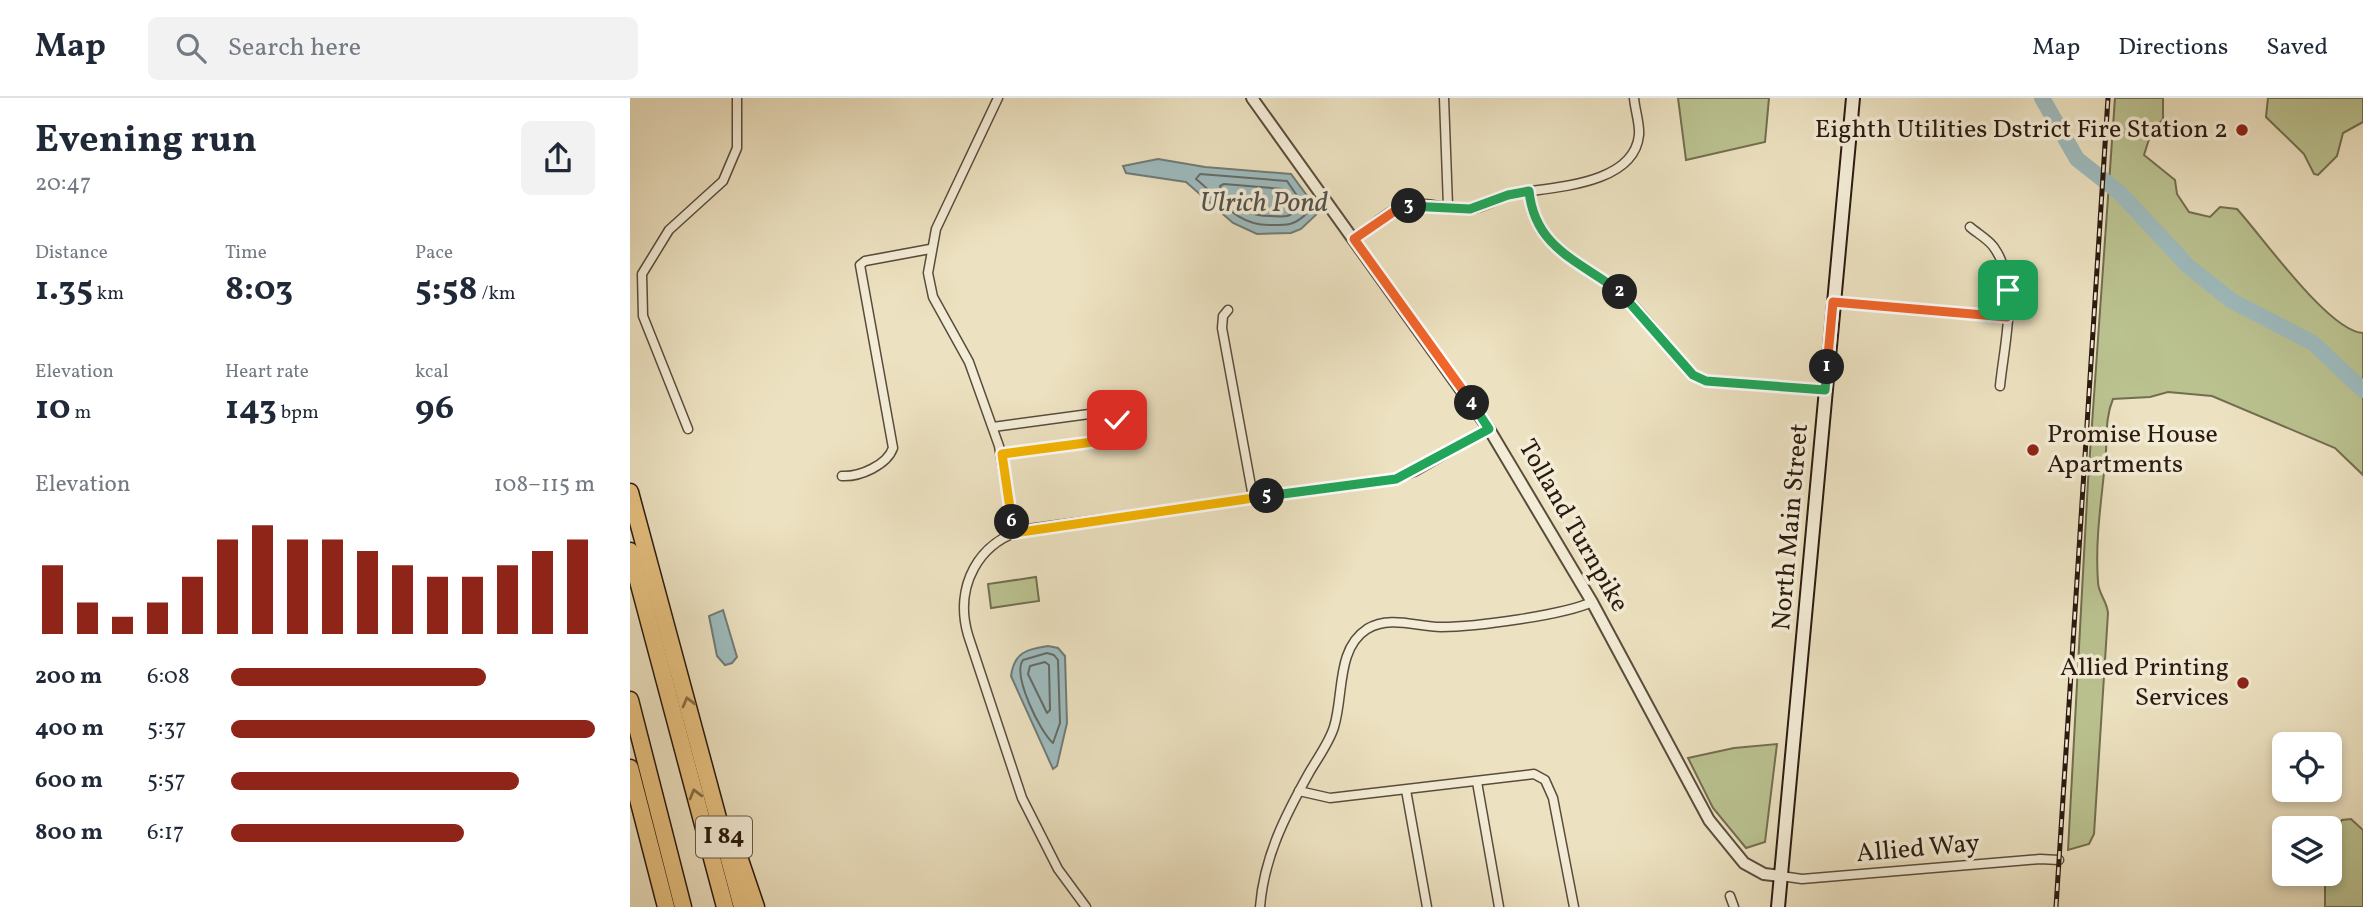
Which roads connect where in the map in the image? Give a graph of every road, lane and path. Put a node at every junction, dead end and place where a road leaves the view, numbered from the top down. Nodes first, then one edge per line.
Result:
1 (737, 98) edge
2 (998, 98) edge
3 (1252, 98) edge
4 (1444, 98) edge
5 (1634, 98) edge
6 (1853, 98) edge
7 (1529, 191) junction
8 (1448, 206) junction
9 (1970, 227) dead end
10 (1354, 239) junction
11 (930, 249) junction
12 (1833, 302) junction
13 (1228, 310) dead end
14 (2007, 317) junction
15 (2000, 386) dead end
16 (1825, 390) junction
17 (993, 427) junction
18 (688, 429) dead end
19 (1489, 429) junction
20 (1002, 454) junction
21 (842, 476) dead end
22 (630, 492) edge
23 (1253, 498) junction
24 (1014, 533) junction
25 (630, 551) edge
26 (1592, 602) junction
27 (630, 700) edge
28 (630, 768) edge
29 (705, 768) junction
30 (1477, 782) junction
31 (1406, 790) junction
32 (1299, 791) junction
33 (2059, 860) dead end
34 (657, 874) junction
35 (1781, 876) junction
36 (1730, 897) dead end
37 (658, 907) edge
38 (666, 907) edge
39 (683, 907) edge
40 (724, 907) edge
41 (742, 907) edge
42 (756, 907) edge
43 (1086, 907) edge
44 (1260, 907) edge
45 (1427, 907) edge
46 (1499, 907) edge
47 (1574, 907) edge
48 (1734, 907) edge
49 (1778, 907) edge

1 - 18 street
2 - 11 street
3 - 10 street, Tolland Turnpike
4 - 8 street
5 - 7 street
6 - 12 main road, North Main Street
7 - 8 street
7 - 16 street
8 - 10 street
9 - 14 street
10 - 19 street, Tolland Turnpike
11 - 17 street
11 - 21 street
12 - 14 street
12 - 16 main road, North Main Street
13 - 23 street
14 - 15 street
16 - 35 main road, North Main Street
17 - 20 street
17 - 20 street
19 - 23 street
19 - 26 street, Tolland Turnpike
20 - 24 street
29 -> 22 highway, I 84
23 - 24 street
24 - 43 street
40 -> 25 highway
26 - 32 street
26 - 35 street, Tolland Turnpike
27 - 39 highway
28 - 34 highway
29 - 41 highway, I 84
29 - 42 highway
30 - 31 street
30 - 46 street
30 - 47 street
31 - 32 street
31 - 45 street
32 - 44 street
33 - 35 street, Allied Way
34 - 37 highway
34 - 38 highway
35 - 49 main road
36 - 48 street

